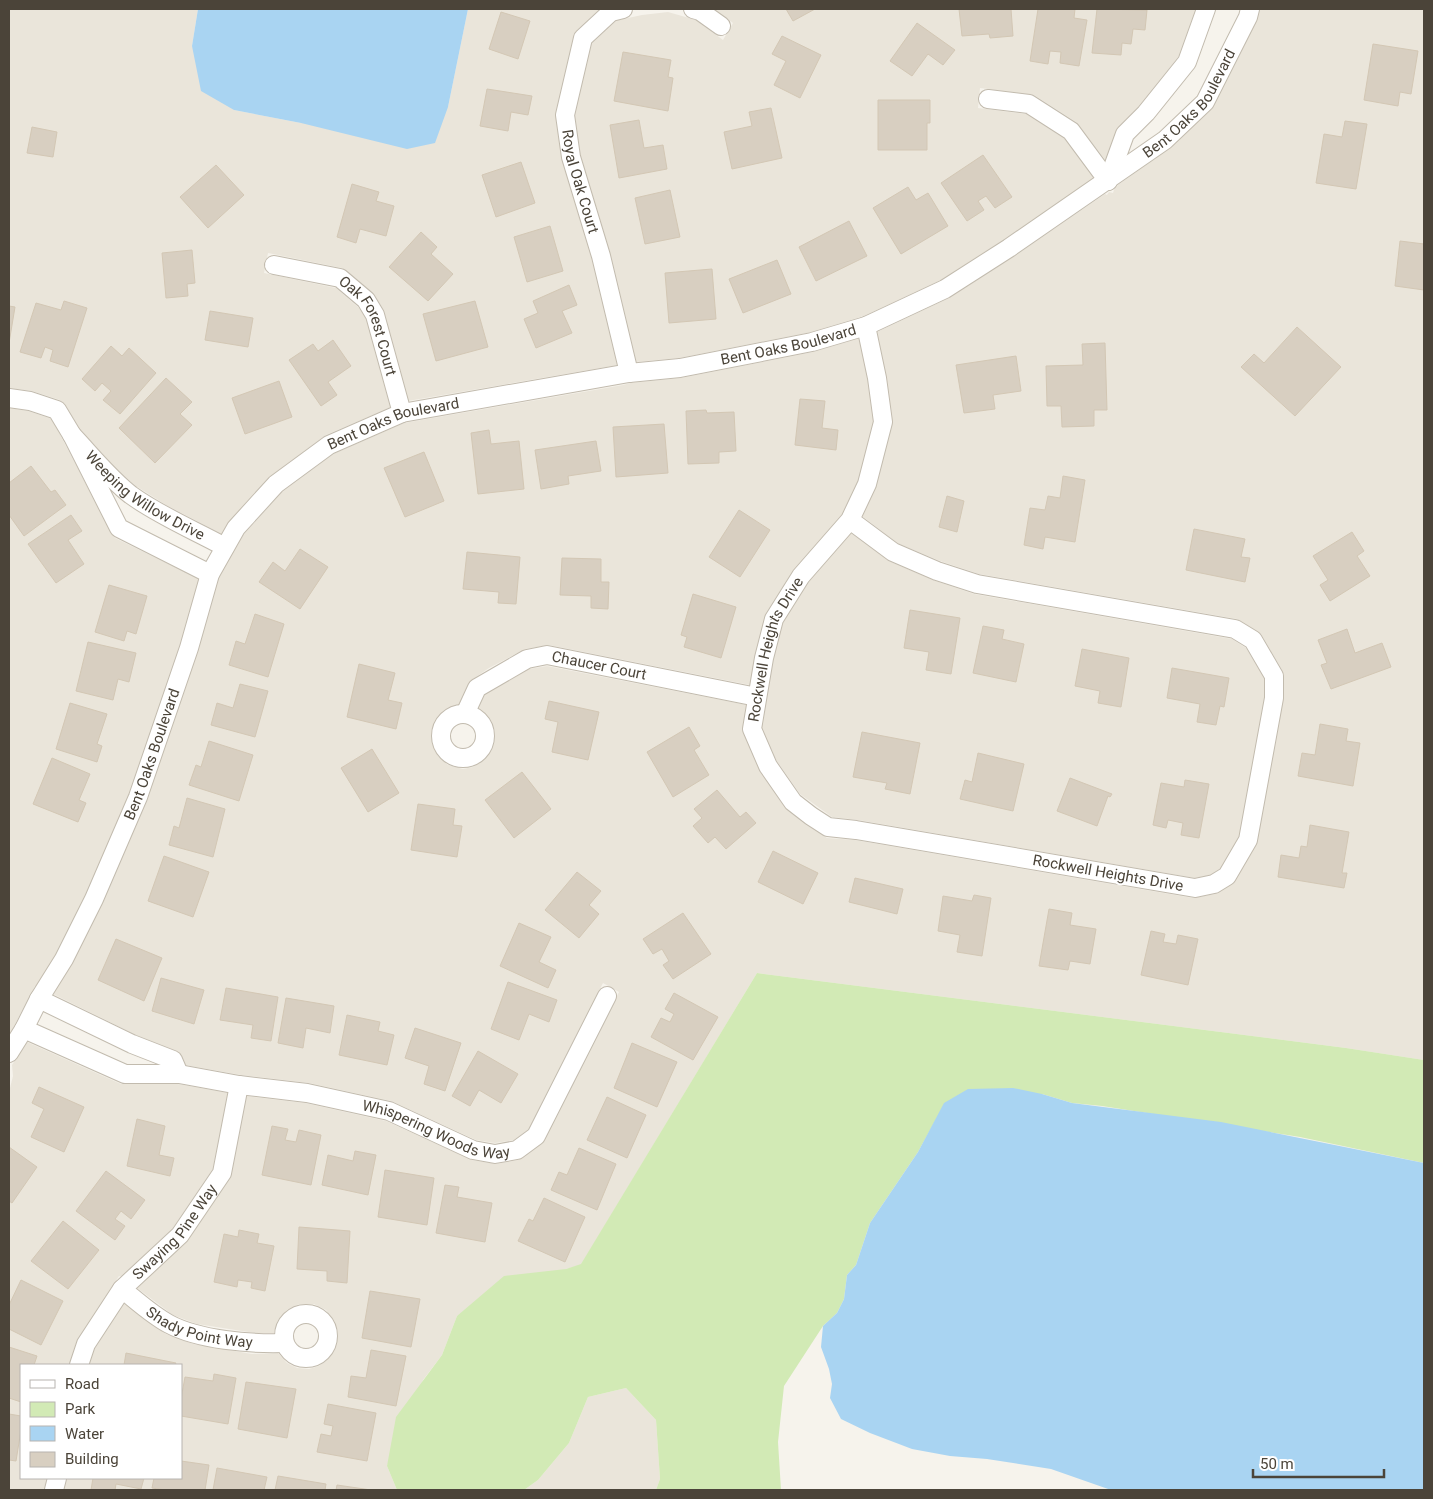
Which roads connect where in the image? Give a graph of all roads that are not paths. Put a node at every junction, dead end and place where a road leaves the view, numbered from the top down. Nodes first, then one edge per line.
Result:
1 (623, 9) edge
2 (693, 9) edge
3 (1206, 9) edge
4 (1250, 9) edge
5 (721, 26) dead end
6 (988, 99) dead end
7 (1108, 181) junction
8 (274, 265) dead end
9 (866, 326) junction
10 (629, 373) junction
11 (9, 398) edge
12 (402, 413) junction
13 (72, 435) junction
14 (850, 520) junction
15 (225, 547) junction
16 (210, 574) junction
17 (757, 697) junction
18 (465, 714) dead end
19 (607, 996) dead end
20 (39, 998) junction
21 (24, 1030) junction
22 (9, 1054) edge
23 (179, 1074) junction
24 (239, 1085) junction
25 (122, 1289) junction
26 (284, 1343) dead end
27 (79, 1364) edge

1 - 10 street, Royal Oak Court
2 - 5 street
3 - 7 street, Bent Oaks Boulevard
4 - 7 street, Bent Oaks Boulevard
6 - 7 street
7 - 9 street, Bent Oaks Boulevard
8 - 12 street, Oak Forest Court
9 - 10 street, Bent Oaks Boulevard
9 - 14 street, Rockwell Heights Drive
10 - 12 street, Bent Oaks Boulevard
11 - 13 street, Weeping Willow Drive
12 - 15 street, Bent Oaks Boulevard
13 - 15 street, Weeping Willow Drive
13 - 16 street, Weeping Willow Drive
14 - 17 street, Rockwell Heights Drive
14 - 17 street, Rockwell Heights Drive
15 - 16 street, Bent Oaks Boulevard
16 - 20 street, Bent Oaks Boulevard
17 - 18 street, Chaucer Court
19 - 24 street, Whispering Woods Way
20 - 21 street, Bent Oaks Boulevard
20 - 23 street
21 - 22 street, Bent Oaks Boulevard
21 - 23 street, Whispering Woods Way
23 - 24 street, Whispering Woods Way
24 - 25 street, Swaying Pine Way
25 - 26 street, Shady Point Way
25 - 27 street, Swaying Pine Way

